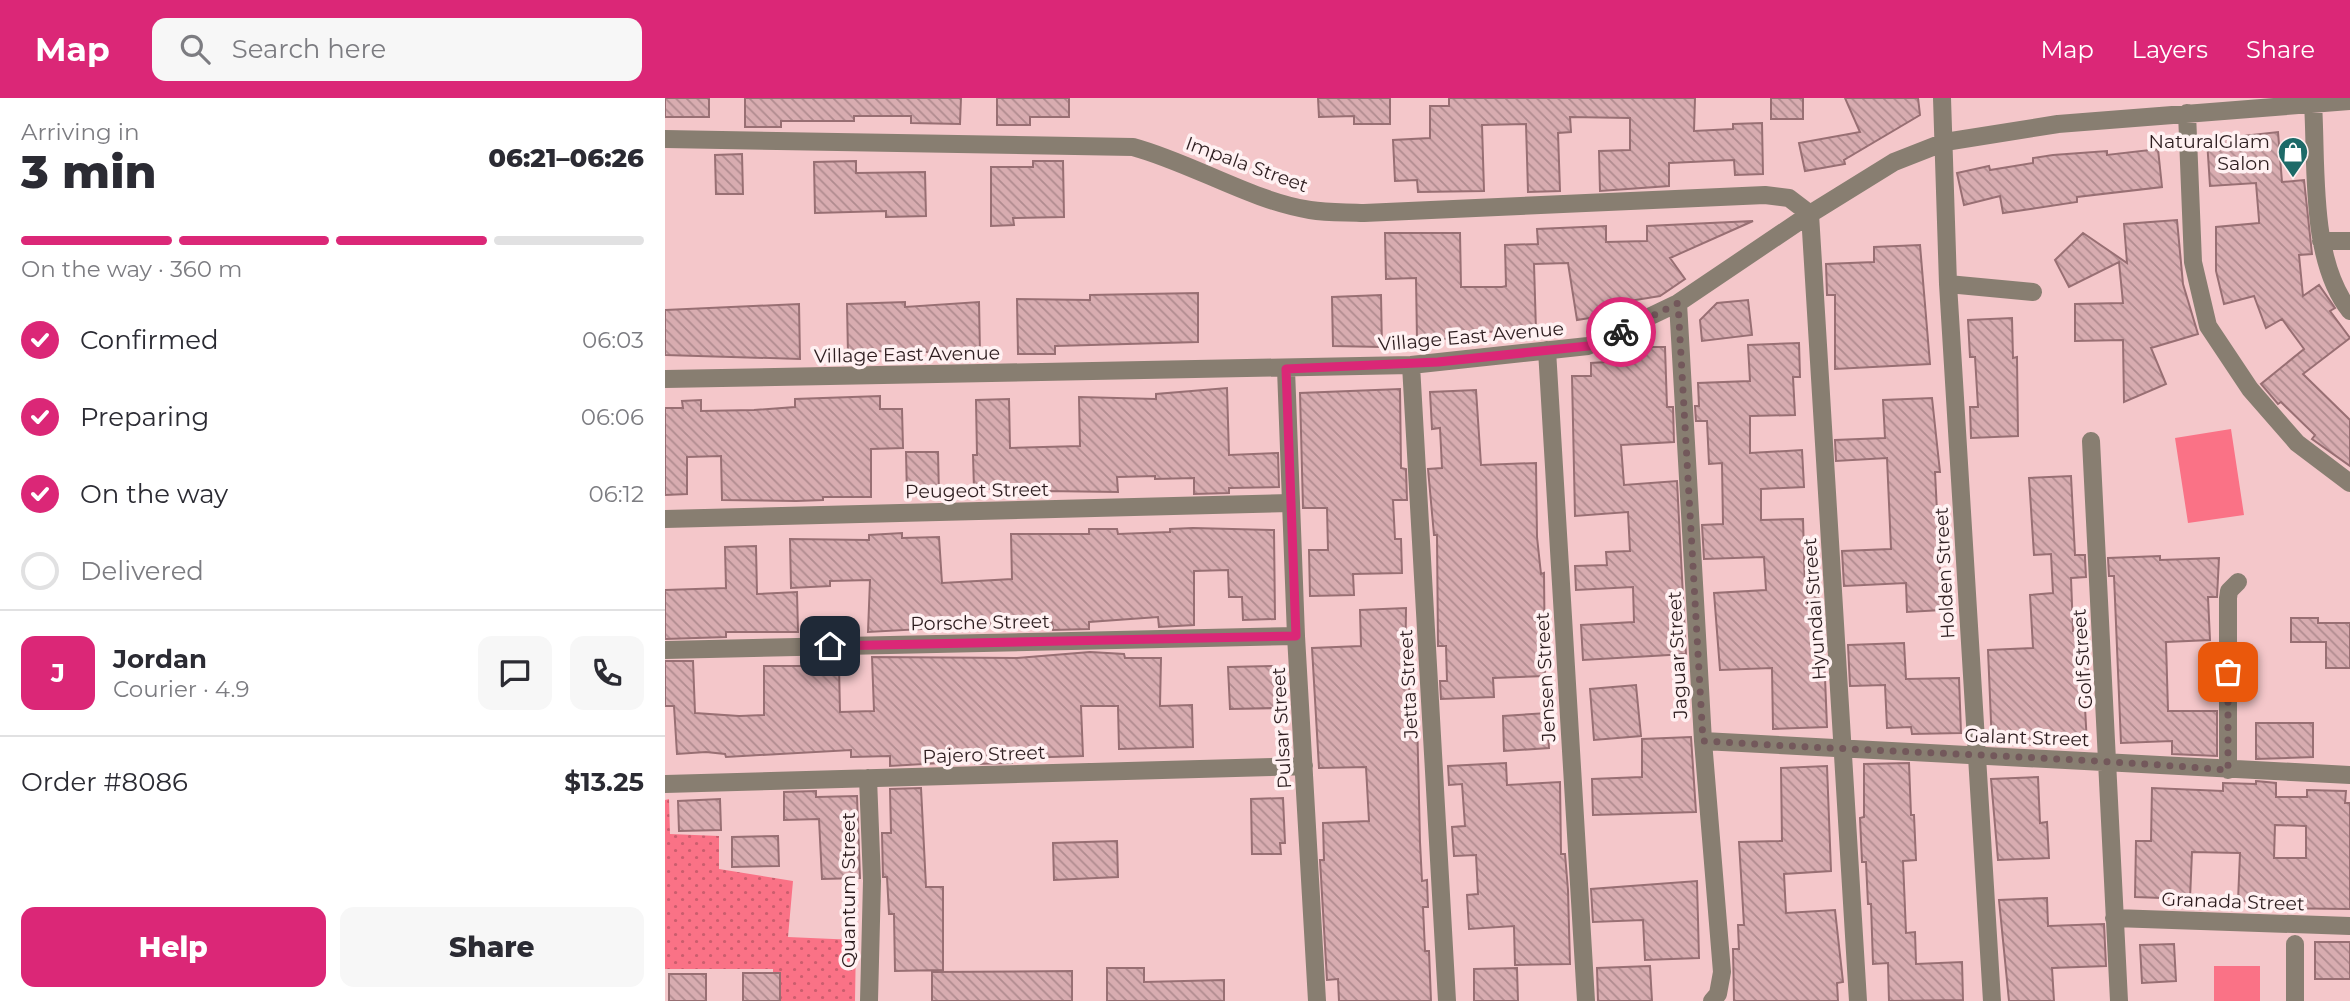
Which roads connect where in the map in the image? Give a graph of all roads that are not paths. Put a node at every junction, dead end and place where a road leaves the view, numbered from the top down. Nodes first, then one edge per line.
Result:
1 (1942, 98) edge
2 (2350, 101) edge
3 (2313, 103) junction
4 (2187, 113) junction
5 (665, 139) edge
6 (1945, 142) junction
7 (1810, 214) junction
8 (2321, 241) junction
9 (2350, 241) edge
10 (1948, 284) junction
11 (2033, 292) dead end
12 (1678, 303) junction
13 (2350, 311) edge
14 (1547, 350) junction
15 (1411, 365) junction
16 (1286, 369) junction
17 (665, 379) edge
18 (2091, 441) dead end
19 (2350, 483) edge
20 (1290, 503) junction
21 (665, 519) edge
22 (2238, 582) dead end
23 (1296, 636) junction
24 (665, 650) edge
25 (1703, 741) junction
26 (1844, 749) junction
27 (1976, 757) junction
28 (2109, 760) junction
29 (1304, 766) junction
30 (2228, 770) junction
31 (2350, 775) edge
32 (868, 778) junction
33 (665, 784) edge
34 (2114, 918) junction
35 (2350, 926) edge
36 (2295, 944) dead end
37 (869, 1001) edge
38 (1317, 1001) edge
39 (1447, 1001) edge
40 (1586, 1001) edge
41 (1712, 1001) edge
42 (1859, 1001) edge
43 (1991, 1001) edge
44 (2119, 1001) edge
45 (2295, 1001) edge

1 - 6 street, Holden Street
2 - 3 street, Village East Avenue
3 - 4 street, Village East Avenue
3 - 8 street
4 - 6 street, Village East Avenue
4 - 19 street
5 - 7 street, Impala Street
6 - 7 street, Village East Avenue
6 - 10 street, Holden Street
7 - 12 street, Village East Avenue
7 - 26 street, Hyundai Street
8 - 9 street
8 - 13 street
10 - 11 street
10 - 27 street, Holden Street
12 - 14 street, Village East Avenue
12 - 25 street, Jaguar Street
14 - 15 street, Village East Avenue
14 - 40 street, Jensen Street
15 - 16 street, Village East Avenue
15 - 39 street, Jetta Street
16 - 17 street, Village East Avenue
16 - 20 street, Pulsar Street
18 - 28 street, Golf Street
20 - 21 street, Peugeot Street
20 - 23 street, Pulsar Street
22 - 30 street
23 - 24 street, Porsche Street
23 - 29 street, Pulsar Street
25 - 26 street, Galant Street
25 - 41 street, Jaguar Street
26 - 27 street, Galant Street
26 - 42 street, Hyundai Street
27 - 28 street, Galant Street
27 - 43 street, Holden Street
28 - 30 street, Galant Street
28 - 34 street, Golf Street
29 - 32 street, Pajero Street
29 - 38 street, Pulsar Street
30 - 31 street, Galant Street
32 - 33 street, Pajero Street
32 - 37 street, Quantum Street
34 - 35 street, Granada Street
34 - 44 street, Golf Street
36 - 45 street

